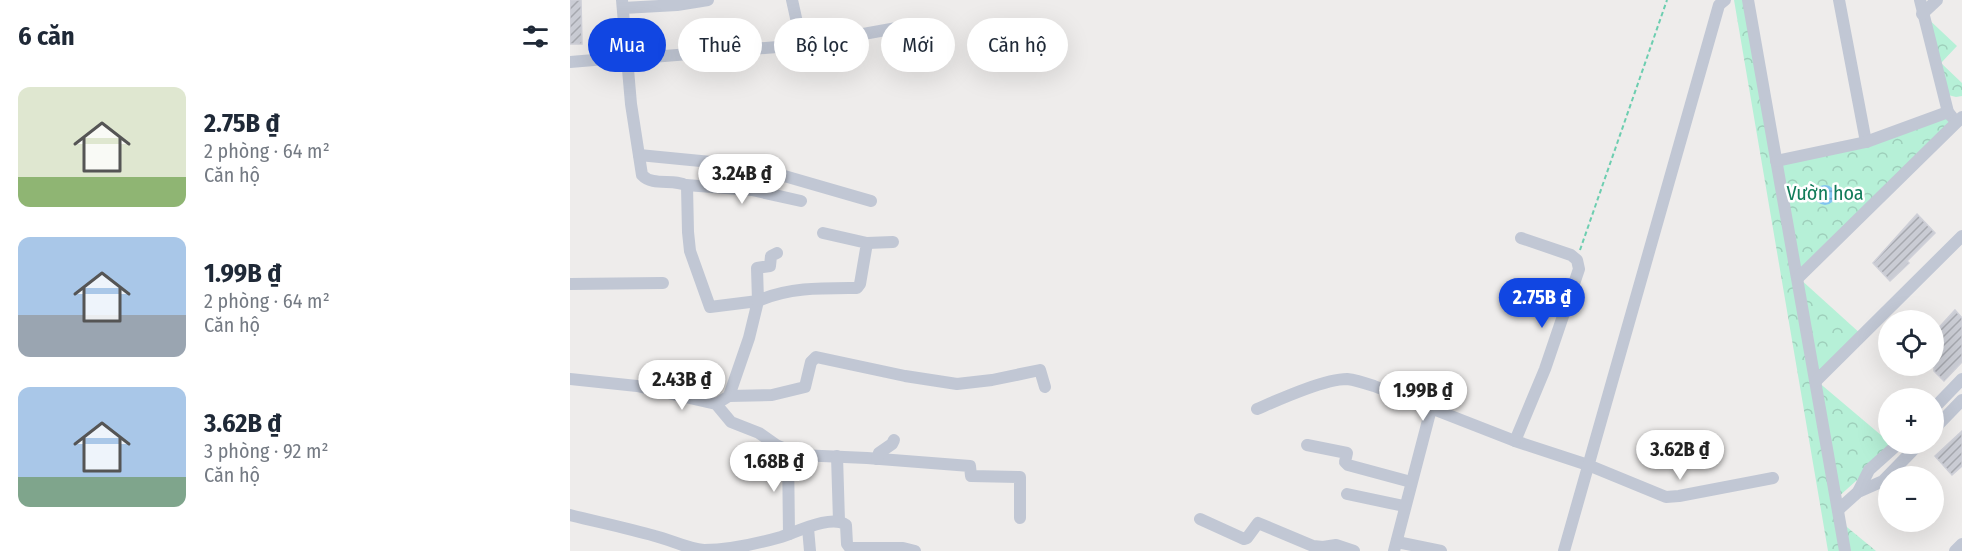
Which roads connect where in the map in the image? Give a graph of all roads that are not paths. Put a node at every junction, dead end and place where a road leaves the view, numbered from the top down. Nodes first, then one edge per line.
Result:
1 (708, 0) edge
2 (792, 0) edge
3 (1725, 0) edge
4 (1748, 0) edge
5 (1839, 0) edge
6 (1920, 0) edge
7 (1937, 0) edge
8 (623, 4) edge
9 (1922, 14) junction
10 (796, 18) edge
11 (774, 47) edge
12 (666, 56) edge
13 (588, 60) edge
14 (570, 62) edge
15 (628, 72) edge
16 (1948, 112) junction
17 (1960, 123) edge
18 (1866, 142) junction
19 (639, 155) junction
20 (1776, 161) junction
21 (686, 185) junction
22 (801, 201) dead end
23 (871, 201) dead end
24 (823, 233) dead end
25 (1962, 236) edge
26 (1521, 238) dead end
27 (893, 242) dead end
28 (867, 243) junction
29 (777, 253) dead end
30 (1798, 278) junction
31 (663, 283) dead end
32 (570, 284) edge
33 (758, 301) junction
34 (1962, 379) edge
35 (570, 380) edge
36 (1816, 381) junction
37 (1045, 387) dead end
38 (729, 396) junction
39 (1944, 398) edge
40 (1962, 400) edge
41 (716, 404) junction
42 (1257, 409) dead end
43 (1431, 409) junction
44 (1944, 419) edge
45 (894, 441) dead end
46 (1515, 441) junction
47 (1307, 445) dead end
48 (788, 451) junction
49 (1887, 454) edge
50 (1909, 454) edge
51 (837, 456) junction
52 (877, 459) junction
53 (1588, 465) junction
54 (1773, 478) dead end
55 (1411, 482) junction
56 (1858, 492) junction
57 (1347, 494) dead end
58 (1404, 506) junction
59 (1838, 510) junction
60 (570, 515) edge
61 (1020, 518) dead end
62 (1200, 519) dead end
63 (839, 521) junction
64 (808, 528) junction
65 (789, 534) junction
66 (1962, 544) edge
67 (1395, 546) edge
68 (810, 551) edge
69 (915, 551) edge
70 (1354, 551) edge
71 (1441, 551) edge
72 (1564, 551) edge
73 (1845, 551) edge
74 (1955, 551) edge

1 - 8 street
2 - 10 street
3 - 53 street
4 - 20 street
5 - 18 street
6 - 9 street
7 - 9 street
9 - 16 street
11 - 12 street
13 - 14 street
15 - 19 street
16 - 17 street
16 - 18 street
17 - 30 street
18 - 20 street
19 - 21 street
19 - 23 street
20 - 30 street
21 - 22 street
21 - 33 street
24 - 28 street
25 - 36 street
26 - 46 street
27 - 28 street
28 - 33 street
29 - 33 street
30 - 36 street
31 - 32 street
33 - 38 street
34 - 39 street
35 - 41 street
36 - 59 street
37 - 38 street
38 - 41 street
40 - 44 street
41 - 48 street
42 - 43 street
43 - 46 street
43 - 55 street
45 - 52 street
46 - 53 street
47 - 55 street
48 - 51 street
48 - 65 street
49 - 56 street
50 - 56 street
51 - 52 street
51 - 63 street
52 - 61 street
53 - 54 street
53 - 72 street
55 - 58 street
56 - 59 street
57 - 58 street
58 - 67 street
59 - 73 street
60 - 65 street
62 - 70 street
63 - 64 street
63 - 69 street
64 - 65 street
64 - 68 street
66 - 74 street
67 - 71 street

